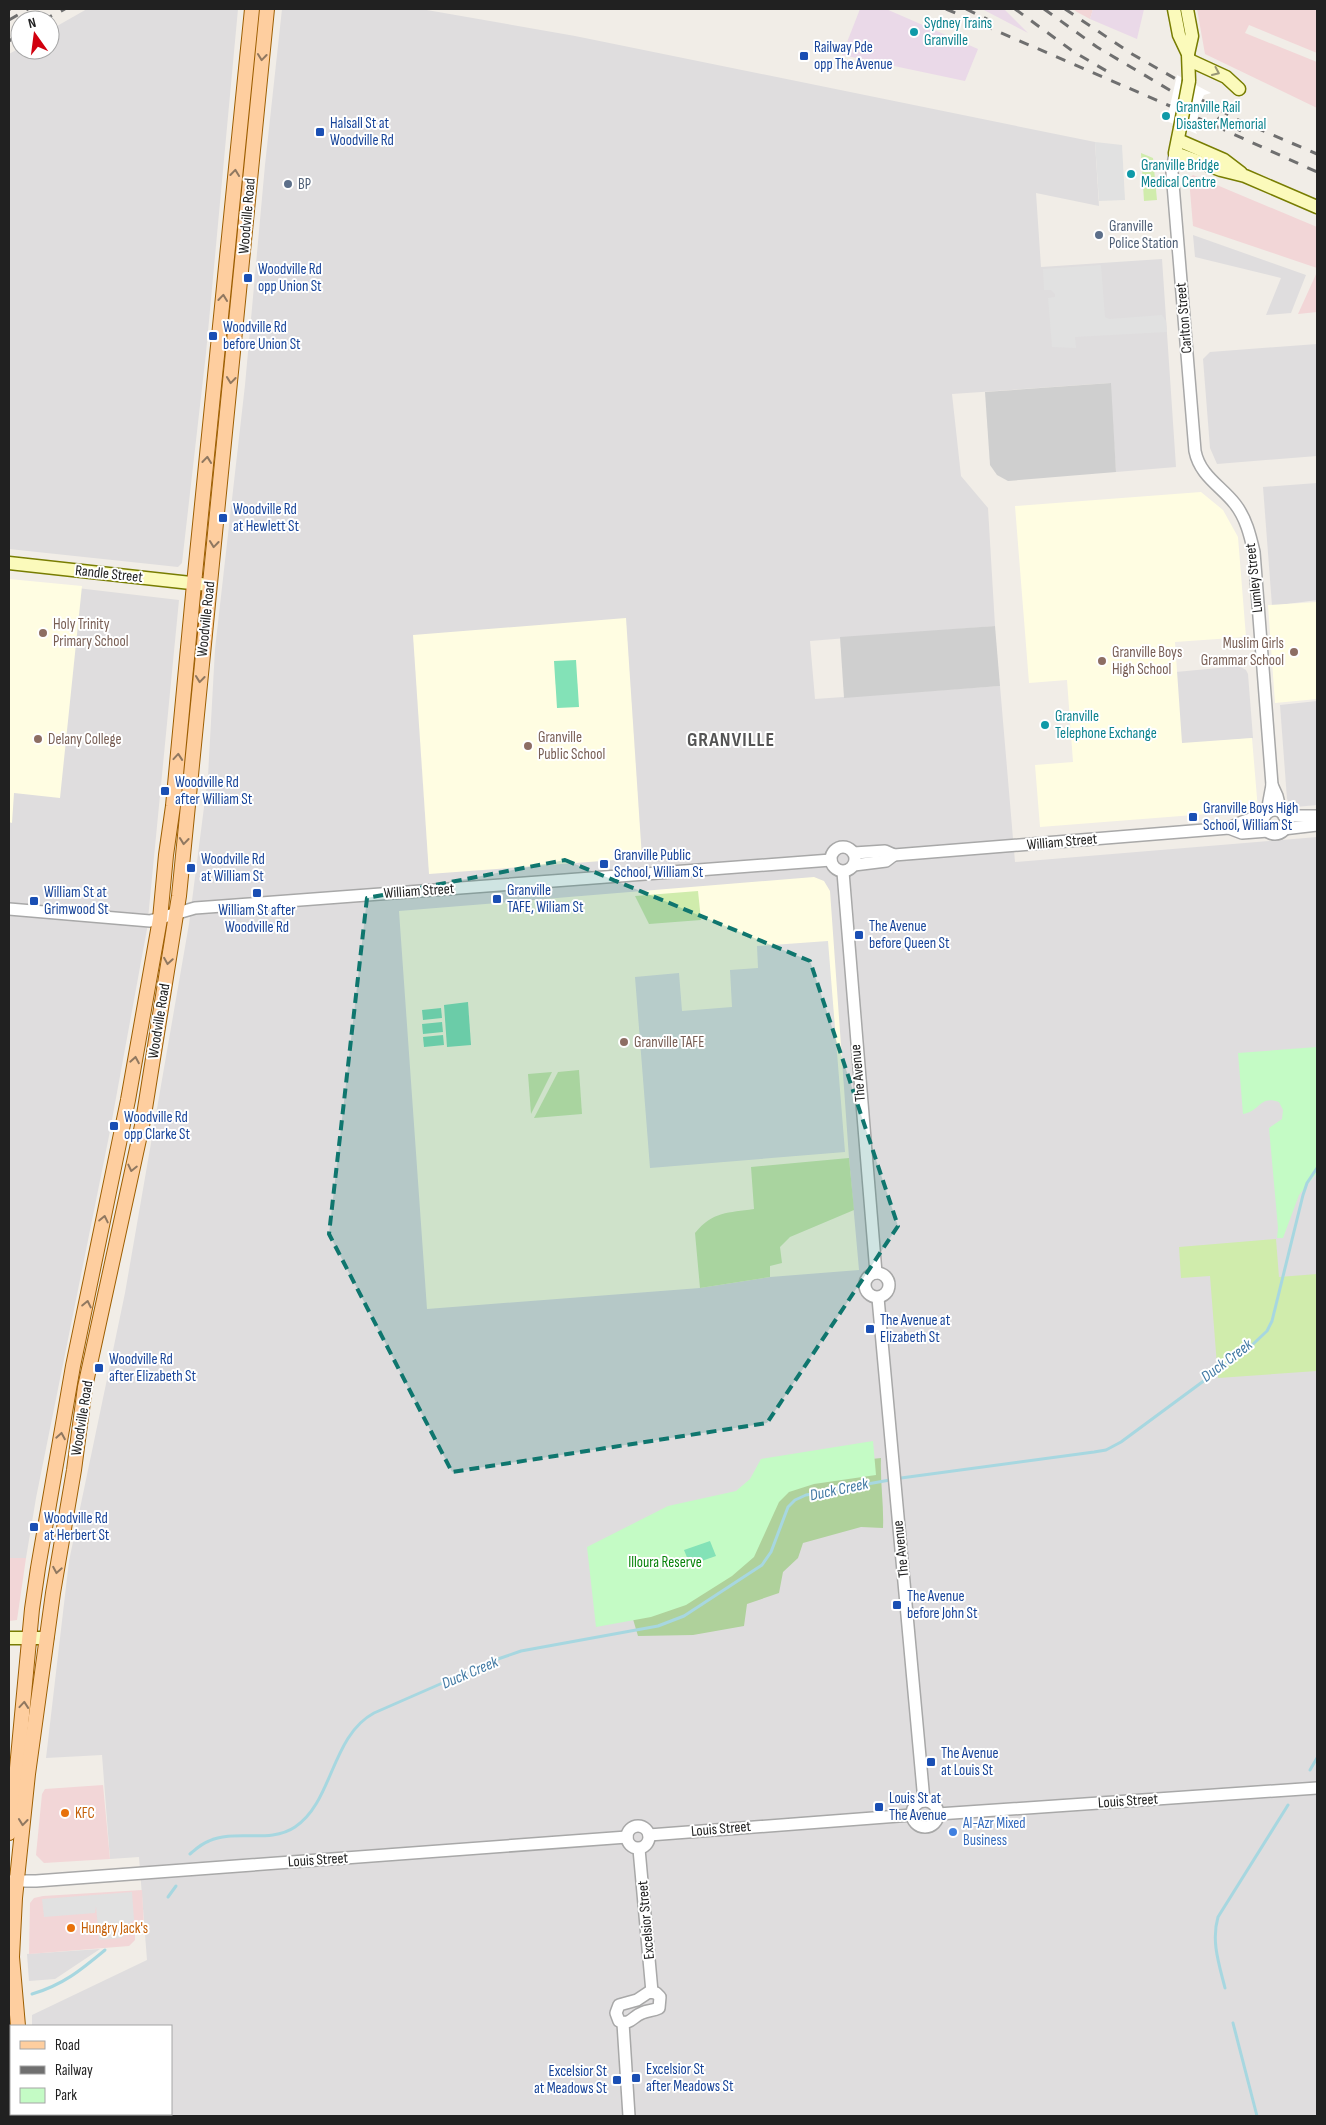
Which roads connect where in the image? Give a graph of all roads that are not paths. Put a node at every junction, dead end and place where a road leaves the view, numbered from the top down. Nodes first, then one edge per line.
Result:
1 (252, 9) edge
2 (267, 9) edge
3 (1174, 9) edge
4 (1187, 9) edge
5 (1189, 57) junction
6 (1239, 89) dead end
7 (1178, 140) junction
8 (1317, 207) edge
9 (1229, 496) joint
10 (9, 563) edge
11 (194, 584) junction
12 (209, 585) junction
13 (1272, 785) junction
14 (1266, 814) junction
15 (1283, 814) junction
16 (1317, 816) edge
17 (1317, 825) edge
18 (1229, 828) junction
19 (1283, 830) junction
20 (1268, 831) junction
21 (854, 853) junction
22 (894, 855) junction
23 (831, 860) junction
24 (854, 865) junction
25 (843, 872) junction
26 (9, 909) edge
27 (176, 913) junction
28 (160, 919) junction
29 (876, 1273) junction
30 (878, 1298) junction
31 (9, 1638) edge
32 (30, 1638) junction
33 (47, 1638) junction
34 (1317, 1788) edge
35 (924, 1801) junction
36 (938, 1814) junction
37 (912, 1815) junction
38 (9, 1833) edge
39 (650, 1835) junction
40 (626, 1837) junction
41 (639, 1849) junction
42 (13, 1881) edge
43 (652, 1992) junction
44 (623, 2023) junction
45 (18, 2025) edge
46 (629, 2116) edge

11 -> 1 main road, Woodville Road
2 -> 12 main road, Woodville Road
3 - 5 main road
4 - 5 main road
5 -> 6 main road
5 - 7 main road, bridge
7 - 8 main road
7 - 9 street, Carlton Street
9 - 13 street, Lumley Street
10 - 11 main road, Randle Street
11 - 12 main road, Randle Street
28 -> 11 main road, Woodville Road
12 -> 27 main road, Woodville Road
13 - 14 street, Lumley Street
13 - 15 street, Lumley Street
14 - 15 street
14 - 18 street, William Street
14 - 20 street
15 - 16 street
15 - 19 street
17 - 19 street
18 - 20 street, William Street
18 - 22 street, William Street
19 - 20 street
21 - 22 street, William Street
21 - 23 street
21 - 24 street
22 - 24 street, William Street
23 - 25 street
23 - 27 street, William Street
24 - 25 street
25 - 29 street, The Avenue
26 - 28 street, William Street
27 - 28 street, William Street
27 -> 33 main road, Woodville Road
32 -> 28 main road, Woodville Road
29 - 30 street
29 - 30 street
30 - 35 street, The Avenue
31 - 32 main road
32 - 33 main road
38 -> 32 main road, Woodville Road
33 -> 42 main road, Woodville Road
34 - 36 street, Louis Street
35 - 36 street
35 - 37 street
36 - 37 street
37 - 39 street, Louis Street
39 - 40 street
39 - 41 street
40 - 41 street
40 - 42 street, Louis Street
41 - 43 street, Excelsior Street
42 - 45 main road, Woodville Road
43 - 44 street
43 - 44 street, Excelsior Street
44 - 46 street

